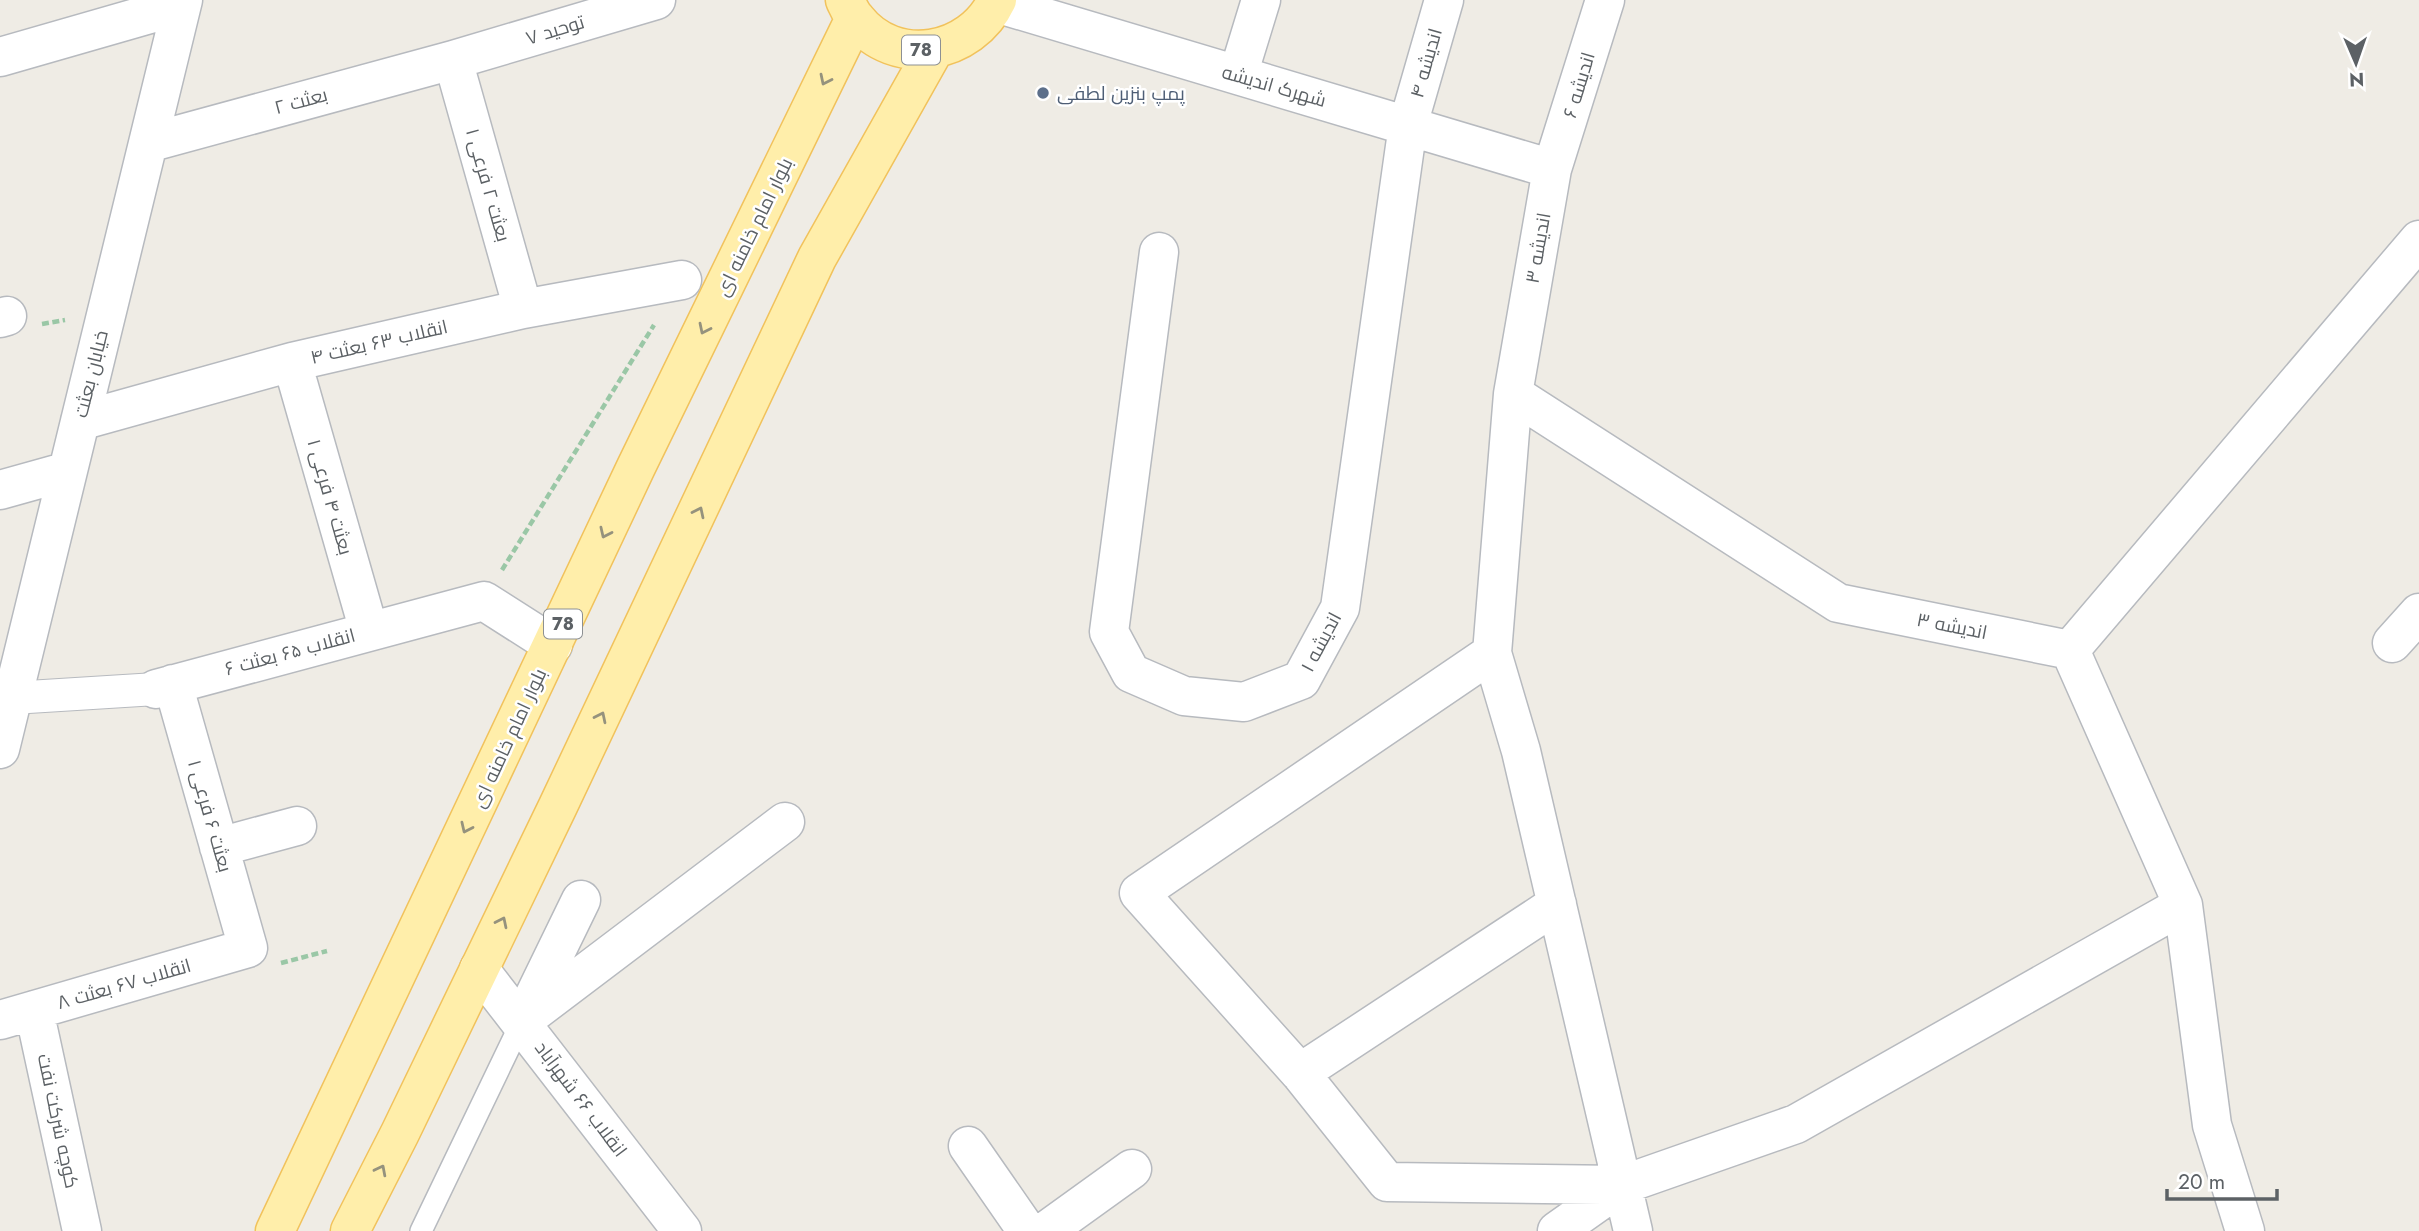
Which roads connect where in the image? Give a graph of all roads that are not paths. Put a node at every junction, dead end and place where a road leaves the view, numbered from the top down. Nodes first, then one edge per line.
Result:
1 (656, 0) edge
2 (1261, 0) edge
3 (1444, 0) edge
4 (1605, 0) edge
5 (996, 1) edge
6 (182, 3) edge
7 (850, 9) edge
8 (934, 50) junction
9 (0, 57) edge
10 (453, 60) junction
11 (1238, 75) junction
12 (1408, 125) junction
13 (148, 143) junction
14 (1552, 169) junction
15 (2419, 240) edge
16 (1158, 252) dead end
17 (682, 279) road end
18 (523, 309) junction
19 (292, 362) junction
20 (1513, 394) junction
21 (80, 421) junction
22 (68, 471) junction
23 (0, 490) edge
24 (2419, 613) edge
25 (369, 631) junction
26 (2392, 643) dead end
27 (553, 645) junction
28 (2070, 650) junction
29 (1492, 653) junction
30 (11, 677) edge
31 (164, 687) junction
32 (0, 749) edge
33 (785, 822) dead end
34 (297, 826) dead end
35 (219, 847) junction
36 (581, 900) dead end
37 (1557, 904) junction
38 (2183, 905) junction
39 (248, 948) joint
40 (479, 969) junction
41 (17, 1015) edge
42 (522, 1021) junction
43 (1300, 1073) junction
44 (968, 1146) dead end
45 (1132, 1169) dead end
46 (1622, 1185) junction
47 (82, 1231) edge
48 (275, 1231) edge
49 (350, 1231) edge
50 (421, 1231) edge
51 (682, 1231) edge
52 (1027, 1231) edge
53 (1046, 1231) edge
54 (1557, 1231) edge
55 (1633, 1231) edge
56 (2245, 1231) edge

1 - 10 street, توحید ۷
2 - 11 street
3 - 12 street, اندیشه ۴
4 - 14 street, اندیشه ۶
5 - 8 main road, 78
5 - 11 street, شهرک اندیشه
6 - 9 street
6 - 13 street, خیابان بعثت
7 - 8 main road, 78
7 -> 27 main road, بلوار امام خامنه ای / 78
40 -> 8 main road, 78
10 - 13 street, بعثت ۲
10 - 18 street, بعثت ۲ فرعی ۱
11 - 12 street, شهرک اندیشه
12 - 14 street, شهرک اندیشه
12 - 16 street, اندیشه ۱
13 - 21 street, خیابان بعثت
14 - 20 street, اندیشه ۳
15 - 28 street
17 - 18 street, انقلاب ۶۳ بعثت ۴
18 - 19 street, انقلاب ۶۳ بعثت ۴
19 - 21 street, انقلاب ۶۳ بعثت ۴
19 - 25 street, بعثت ۴ فرعی ۱
20 - 28 street, اندیشه ۳
20 - 29 street
21 - 22 street, خیابان بعثت
22 - 23 street
22 - 30 street, خیابان بعثت
24 - 26 street
25 - 27 street, انقلاب ۶۵ بعثت ۶
25 - 31 street, انقلاب ۶۵ بعثت ۶
27 -> 48 main road, بلوار امام خامنه ای / 78
28 - 38 street
29 - 37 street
29 - 43 street
30 - 31 street, انقلاب ۶۵ بعثت ۶
30 - 32 street, خیابان بعثت
31 - 35 street, بعثت ۶ فرعی ۱
33 - 42 street
34 - 35 street
35 - 39 street, بعثت ۶ فرعی ۱
36 - 42 street
37 - 43 street
37 - 46 street
38 - 46 street
38 - 56 street
39 - 41 street, انقلاب ۶۷ بعثت ۸
40 - 42 street, انقلاب ۶۶ شهرآباد
49 -> 40 main road, 78
41 - 47 street, کوچه شرکت نفت
42 - 50 lane
42 - 51 street, انقلاب ۶۶ شهرآباد
43 - 46 street
44 - 52 street
45 - 53 street
46 - 54 street
46 - 55 street

